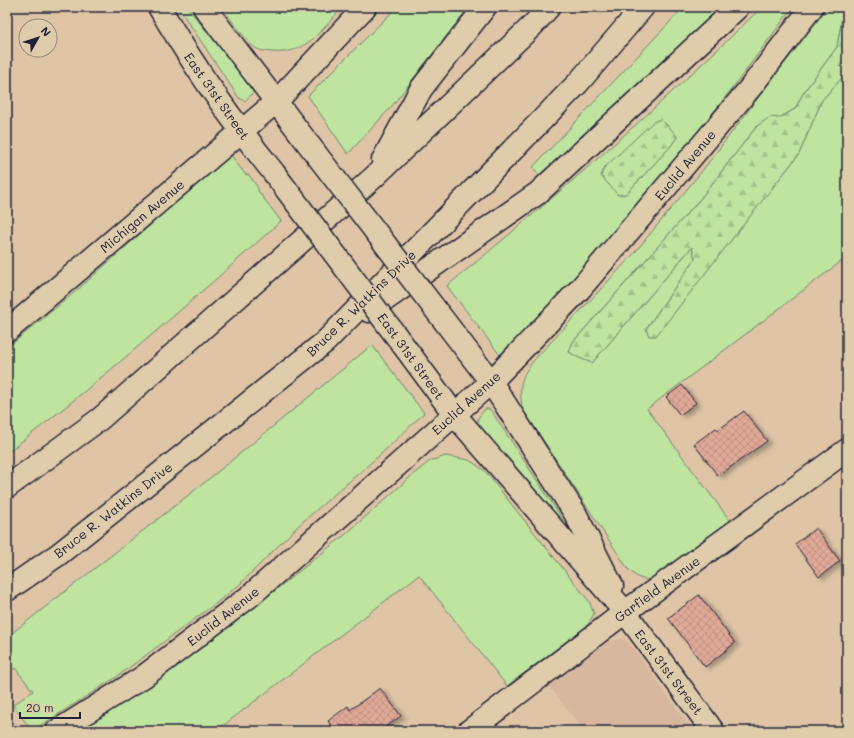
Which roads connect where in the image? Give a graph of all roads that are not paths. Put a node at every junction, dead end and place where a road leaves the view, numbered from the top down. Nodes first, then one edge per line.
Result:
1 (159, 7) edge
2 (204, 7) edge
3 (365, 7) edge
4 (485, 7) edge
5 (549, 7) edge
6 (643, 7) edge
7 (738, 7) edge
8 (812, 7) edge
9 (277, 101) junction
10 (240, 132) junction
11 (374, 177) junction
12 (7, 331) edge
13 (325, 342) junction
14 (491, 382) junction
15 (454, 414) junction
16 (847, 450) edge
17 (7, 487) edge
18 (7, 590) edge
19 (625, 612) junction
20 (57, 731) edge
21 (469, 731) edge
22 (713, 731) edge

1 - 10 main road, East 31st Street
2 - 9 main road, East 31st Street
3 - 9 main road, Michigan Avenue
4 - 11 main road
5 - 11 main road
6 - 13 main road, Bruce R. Watkins Drive
7 - 13 main road
8 - 14 main road, Euclid Avenue
9 - 10 main road, Michigan Avenue
9 - 14 main road, East 31st Street, bridge
10 - 12 main road, Michigan Avenue
10 - 15 main road, East 31st Street, bridge
11 - 17 main road
13 - 18 main road, Bruce R. Watkins Drive
14 - 15 main road, Euclid Avenue
14 - 19 main road, East 31st Street
15 - 19 main road, East 31st Street
15 - 20 main road, Euclid Avenue
16 - 19 main road, Garfield Avenue
19 - 21 main road, Garfield Avenue
19 - 22 main road, East 31st Street

